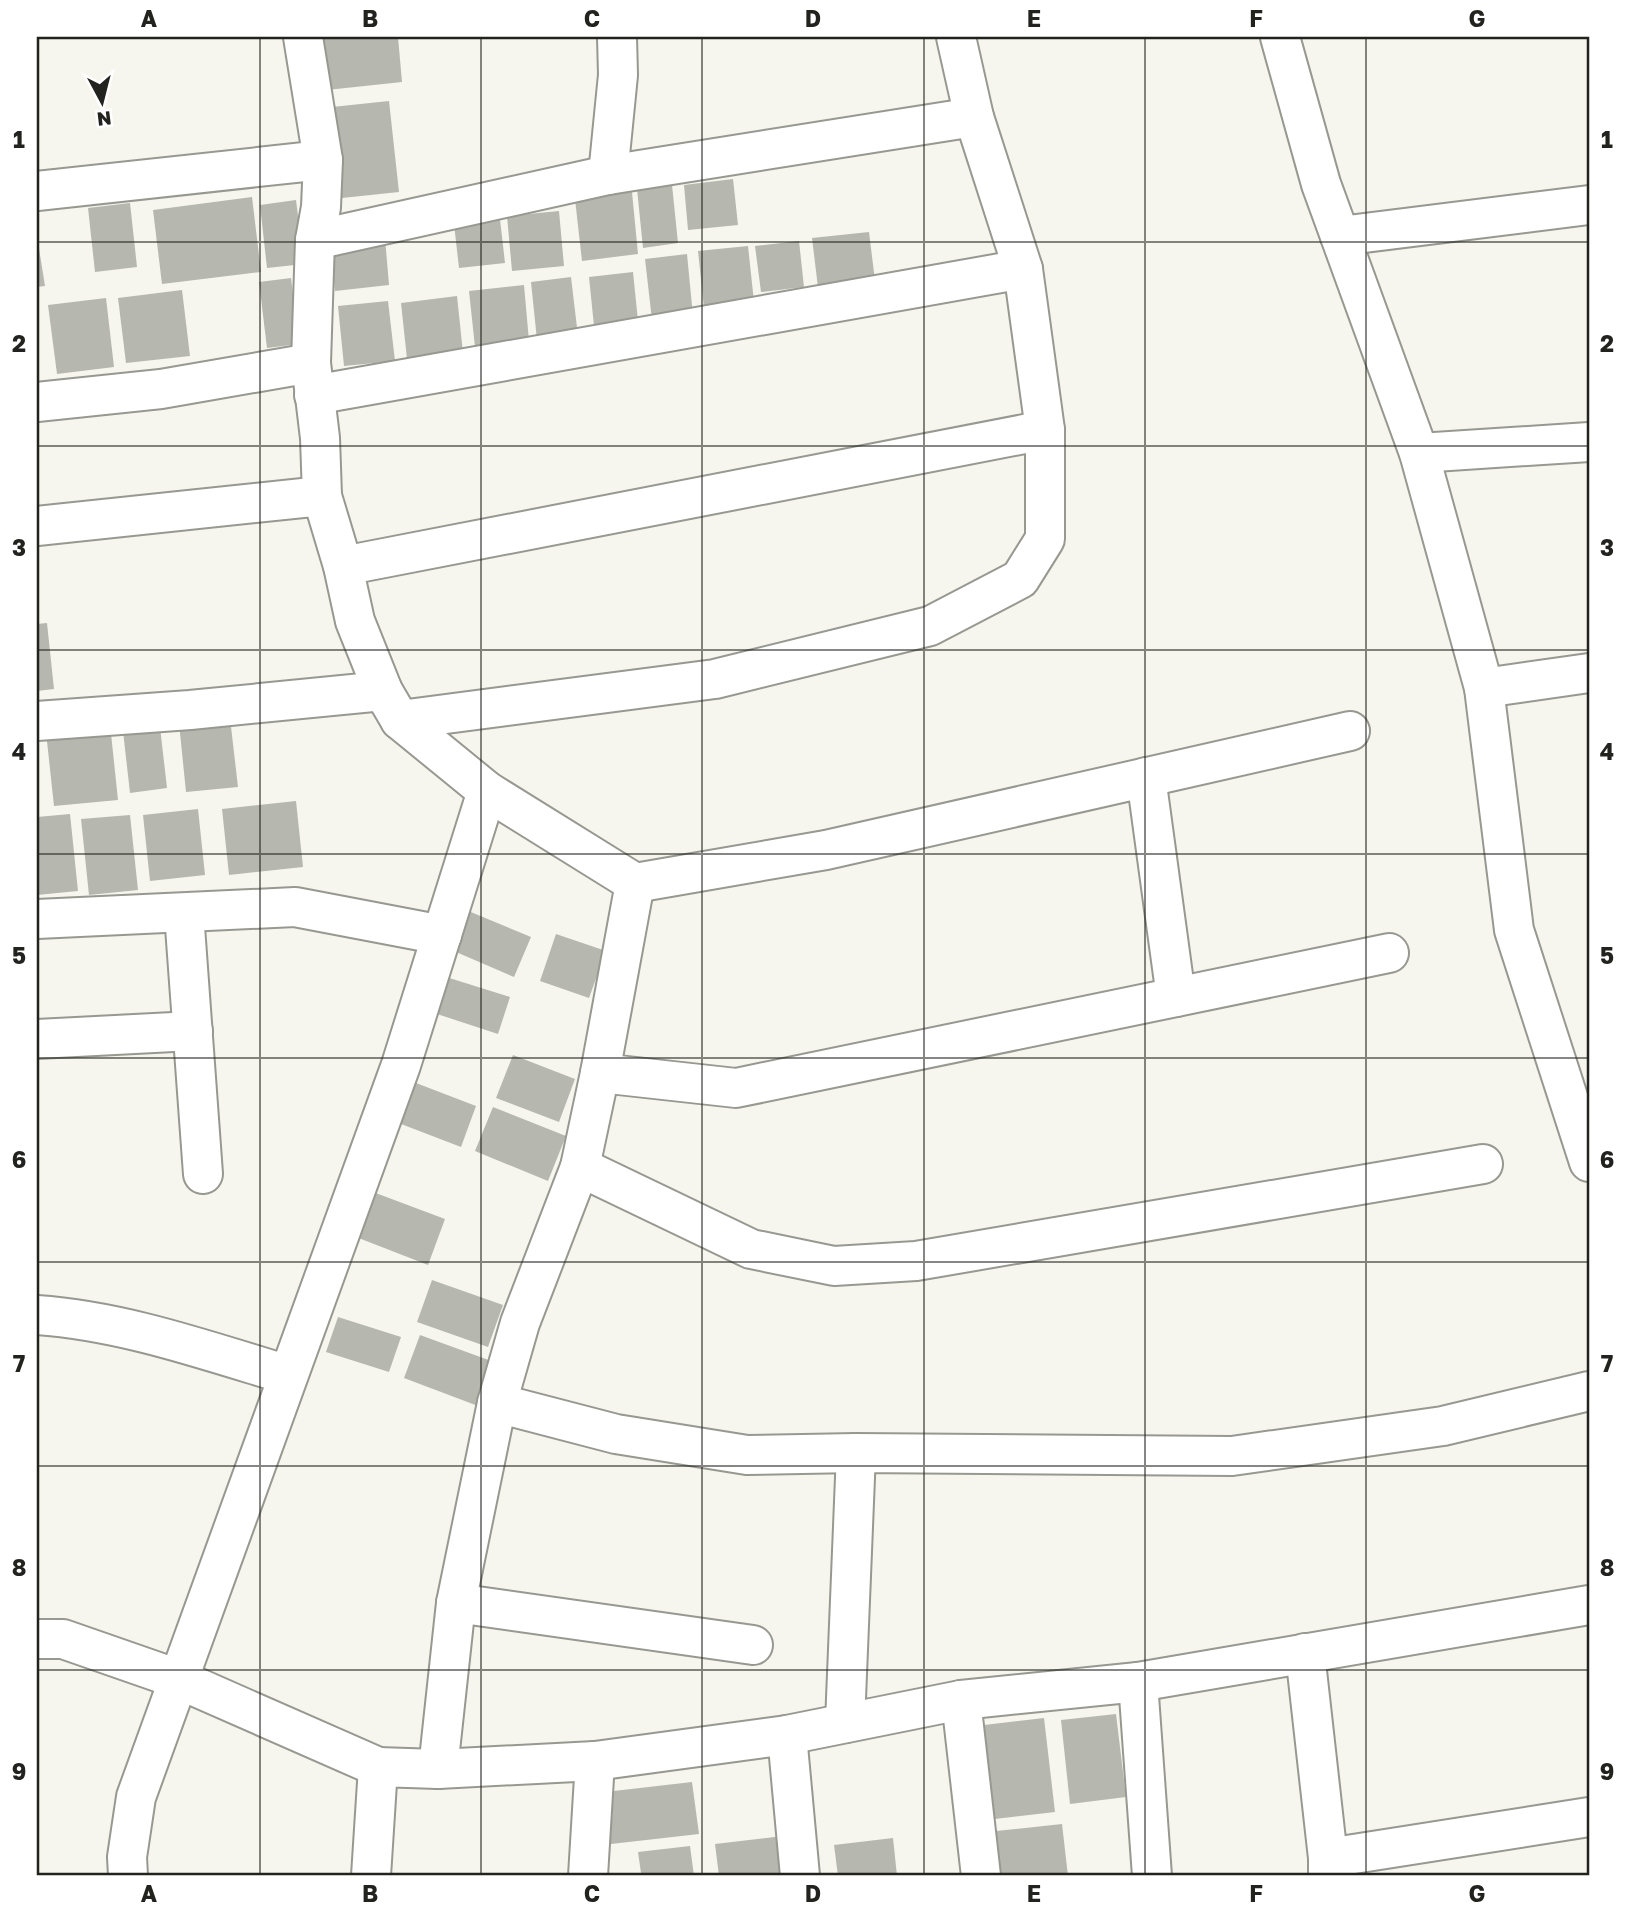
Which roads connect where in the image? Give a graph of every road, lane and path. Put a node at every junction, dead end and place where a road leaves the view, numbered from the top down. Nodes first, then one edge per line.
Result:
1 (303, 37) edge
2 (617, 37) edge
3 (956, 37) edge
4 (1288, 38) edge
5 (974, 117) junction
6 (323, 160) junction
7 (608, 175) junction
8 (37, 191) edge
9 (1589, 205) edge
10 (1340, 236) junction
11 (315, 240) junction
12 (1023, 269) junction
13 (313, 379) junction
14 (37, 402) edge
15 (1045, 430) junction
16 (1589, 442) edge
17 (1419, 453) junction
18 (322, 496) junction
19 (37, 526) edge
20 (343, 566) junction
21 (1589, 673) edge
22 (1485, 688) junction
23 (391, 706) junction
24 (37, 721) edge
25 (1350, 731) dead end
26 (1146, 777) junction
27 (487, 791) junction
28 (635, 883) junction
29 (184, 913) junction
30 (37, 919) edge
31 (442, 935) junction
32 (1389, 953) dead end
33 (1176, 997) junction
34 (192, 1031) junction
35 (37, 1039) edge
36 (600, 1073) junction
37 (1589, 1162) edge
38 (1483, 1164) dead end
39 (580, 1167) junction
40 (203, 1174) dead end
41 (37, 1315) edge
42 (288, 1375) junction
43 (1589, 1391) edge
44 (497, 1403) junction
45 (856, 1453) junction
46 (456, 1603) junction
47 (1589, 1605) edge
48 (37, 1639) edge
49 (753, 1645) dead end
50 (1305, 1653) junction
51 (178, 1679) junction
52 (1138, 1682) junction
53 (961, 1700) junction
54 (845, 1723) junction
55 (787, 1735) junction
56 (595, 1761) junction
57 (378, 1767) junction
58 (438, 1769) junction
59 (1589, 1817) edge
60 (1328, 1867) edge
61 (128, 1876) edge
62 (371, 1876) edge
63 (588, 1876) edge
64 (800, 1876) edge
65 (981, 1876) edge
66 (1152, 1876) edge

1 - 6 street
2 - 7 street
3 - 5 street
4 - 10 street
5 - 7 street
5 - 12 street
6 - 8 street
6 - 11 street
7 - 11 street
9 - 10 street
10 - 17 street
11 - 13 street
12 - 13 street
12 - 15 street
13 - 14 street
13 - 18 street
15 - 20 street
15 - 23 street
16 - 17 street
17 - 22 street
18 - 19 street
18 - 20 street
20 - 23 street
21 - 22 street
22 - 37 street
23 - 24 street
23 - 27 street
25 - 26 street
26 - 28 street
26 - 33 street
27 - 28 street
27 - 31 street
28 - 36 street
29 - 30 street
29 - 31 street
29 - 34 street
31 - 42 street
32 - 33 street
33 - 36 street
34 - 35 street
34 - 40 street
36 - 39 street
38 - 39 street
39 - 44 street
41 - 42 street
42 - 51 street
43 - 45 street
44 - 45 street
44 - 46 street
45 - 54 street
46 - 49 street
46 - 58 street
47 - 50 street
48 - 51 street
50 - 52 street
50 - 60 street
51 - 57 street
51 - 61 street
52 - 53 street
52 - 66 street
53 - 54 street
53 - 65 street
54 - 55 street
55 - 56 street
55 - 64 street
56 - 58 street
56 - 63 street
57 - 58 street
57 - 62 street
59 - 60 street

